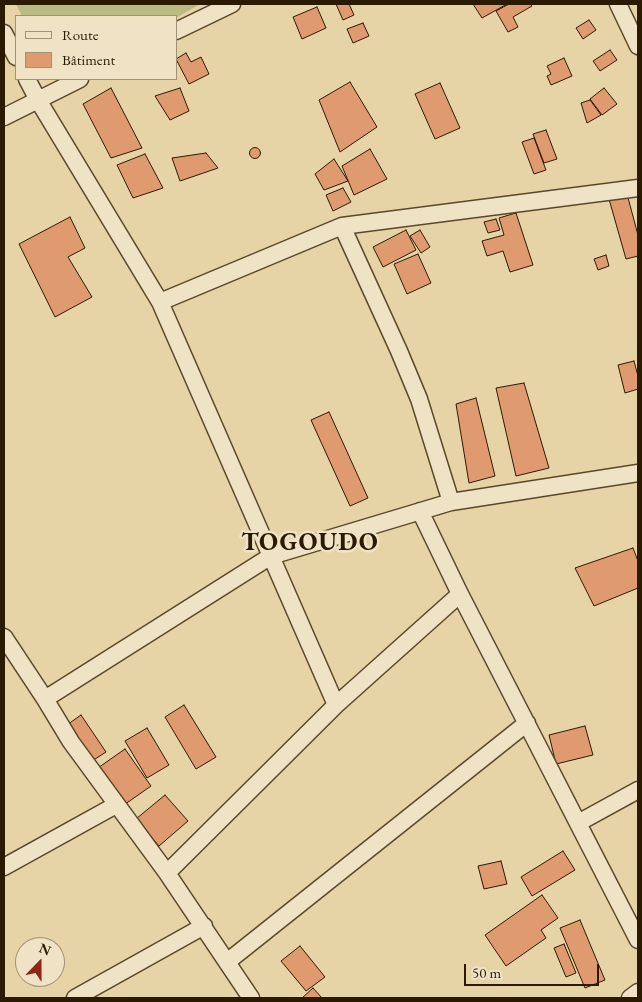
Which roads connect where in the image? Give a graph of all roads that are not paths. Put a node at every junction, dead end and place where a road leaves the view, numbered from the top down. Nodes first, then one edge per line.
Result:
1 (232, 4) edge
2 (618, 4) edge
3 (178, 30) edge
4 (4, 33) edge
5 (638, 46) edge
6 (15, 55) edge
7 (28, 80) edge
8 (78, 80) edge
9 (38, 100) junction
10 (4, 117) edge
11 (638, 188) edge
12 (342, 226) junction
13 (160, 302) junction
14 (638, 473) edge
15 (451, 502) junction
16 (420, 511) junction
17 (271, 556) junction
18 (460, 594) junction
19 (4, 637) edge
20 (45, 699) junction
21 (336, 706) junction
22 (527, 723) junction
23 (638, 790) edge
24 (116, 805) junction
25 (578, 823) junction
26 (4, 867) edge
27 (167, 873) junction
28 (204, 926) junction
29 (638, 940) edge
30 (227, 962) junction
31 (638, 992) edge
32 (75, 998) edge
33 (251, 998) edge
34 (630, 998) edge

1 - 3 street
2 - 5 street
4 - 6 street
7 - 9 street
8 - 9 street
9 - 10 street
9 - 13 street
11 - 12 street
12 - 13 street
12 - 15 street
13 - 17 street
14 - 15 street
15 - 16 street
16 - 17 street
16 - 18 street
17 - 20 street
17 - 21 street
18 - 21 street
18 - 22 street
19 - 20 street
20 - 24 street
21 - 27 street
22 - 25 street
22 - 30 street
23 - 25 street
24 - 26 street
24 - 27 street
25 - 29 street
27 - 28 street
28 - 30 street
28 - 32 street
30 - 33 street
31 - 34 street

